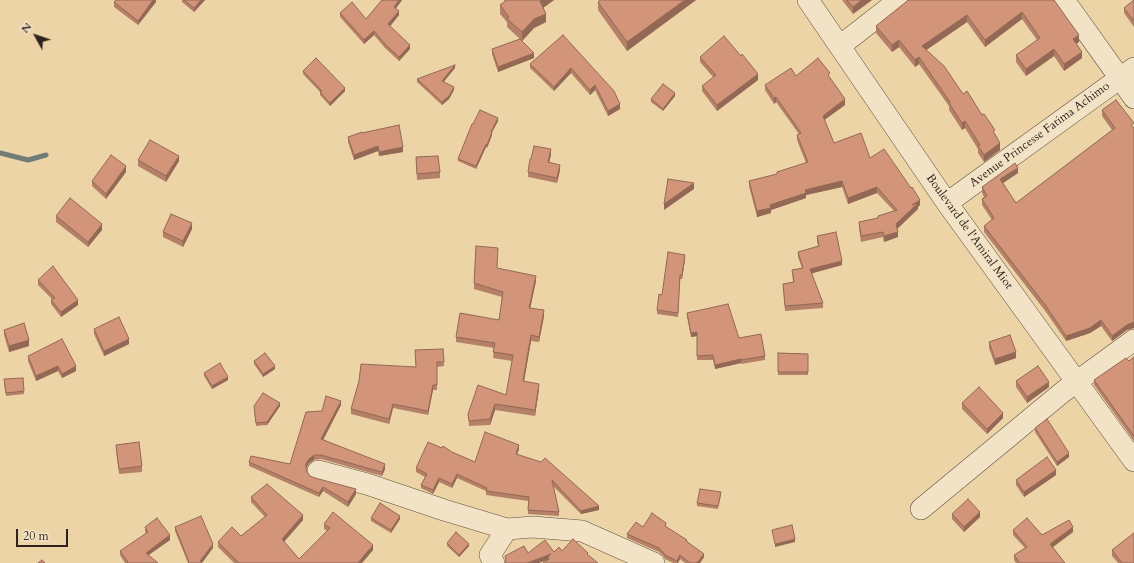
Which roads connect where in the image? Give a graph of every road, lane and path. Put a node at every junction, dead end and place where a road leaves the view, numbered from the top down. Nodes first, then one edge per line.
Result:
1 (808, 0) edge
2 (899, 0) edge
3 (1064, 0) edge
4 (840, 46) junction
5 (1127, 73) edge
6 (1134, 98) edge
7 (947, 203) junction
8 (1134, 340) edge
9 (1077, 382) junction
10 (1134, 461) edge
11 (318, 471) dead end
12 (921, 509) dead end
13 (507, 529) junction
14 (494, 563) edge
15 (654, 563) edge

1 - 4 street, Boulevard de l'Amiral Miot
2 - 4 street
3 - 5 street
4 - 7 street, Boulevard de l'Amiral Miot
5 - 6 street
5 - 7 street, Avenue Princesse Fatima Achimo
7 - 9 street, Boulevard de l'Amiral Miot
8 - 9 street
9 - 10 street, Boulevard de l'Amiral Miot
9 - 12 street
11 - 13 street
13 - 14 street
13 - 15 street

